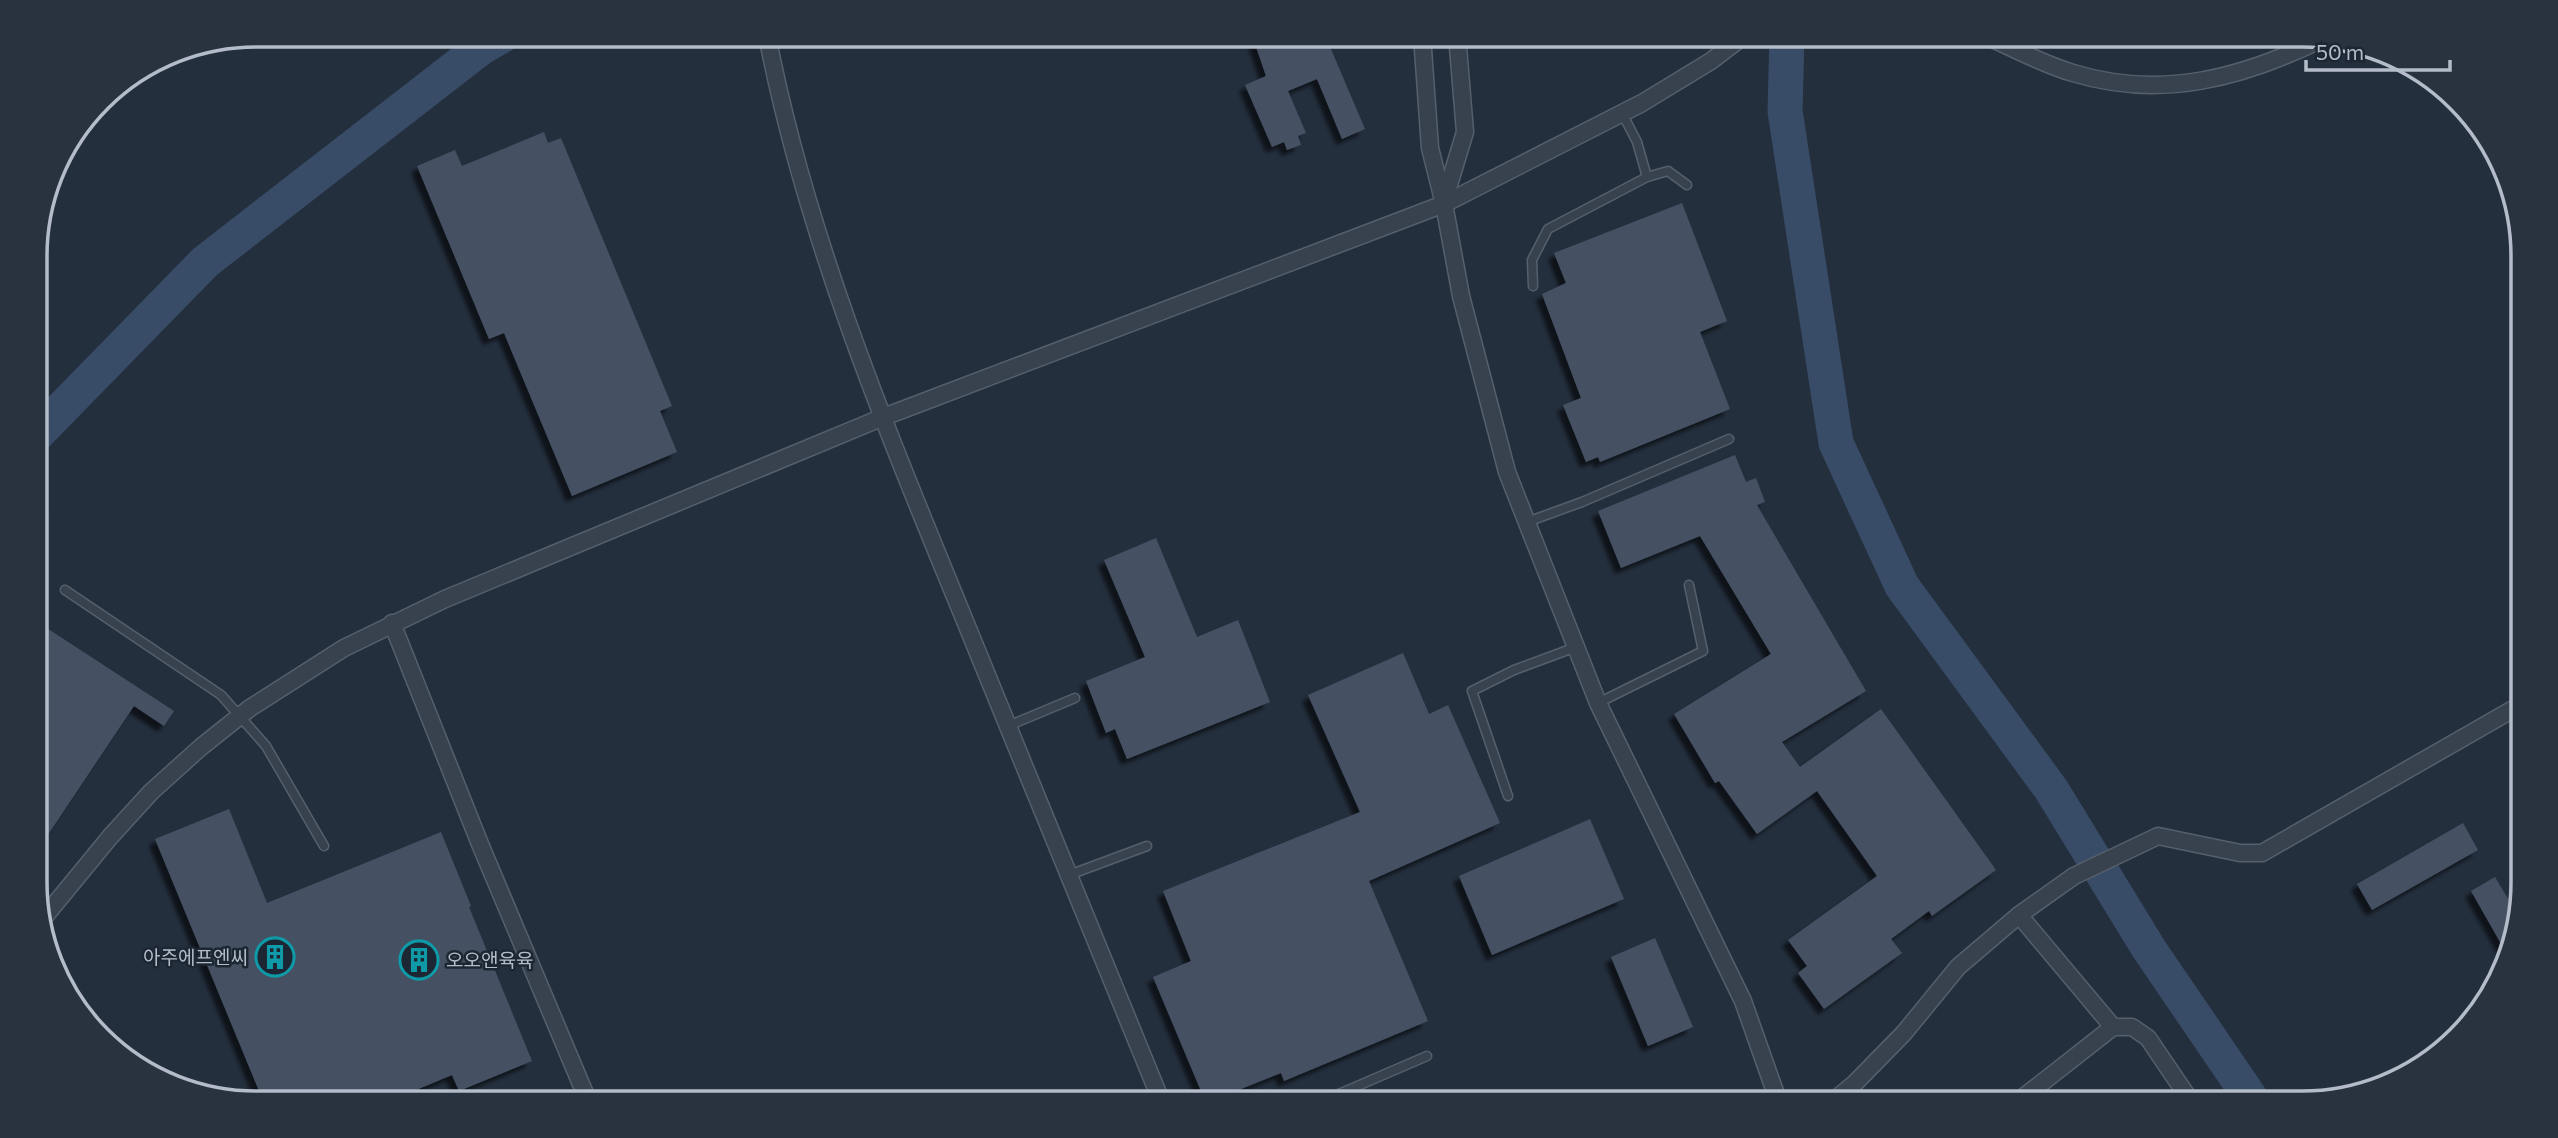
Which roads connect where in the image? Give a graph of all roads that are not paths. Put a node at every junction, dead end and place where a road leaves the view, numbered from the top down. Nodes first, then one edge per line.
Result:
1 (769, 47) edge
2 (1423, 47) edge
3 (1458, 47) edge
4 (1729, 47) edge
5 (2012, 47) edge
6 (2303, 47) edge
7 (1622, 113) junction
8 (1647, 177) junction
9 (1687, 185) dead end
10 (1444, 204) junction
11 (1533, 286) dead end
12 (881, 418) junction
13 (1730, 439) dead end
14 (1527, 522) junction
15 (1689, 585) dead end
16 (65, 590) dead end
17 (392, 623) junction
18 (1576, 647) junction
19 (1075, 698) dead end
20 (1598, 703) junction
21 (2511, 710) edge
22 (240, 716) junction
23 (1008, 726) junction
24 (1508, 796) dead end
25 (324, 846) dead end
26 (1147, 846) dead end
27 (1069, 875) junction
28 (49, 911) edge
29 (2020, 915) junction
30 (2113, 1027) junction
31 (1427, 1055) dead end
32 (1346, 1090) edge
33 (1775, 1090) edge
34 (1846, 1090) edge
35 (2032, 1090) edge
36 (2184, 1090) edge
37 (584, 1091) edge
38 (1157, 1091) edge

1 - 12 street
2 - 10 street
3 - 10 street
4 - 7 street
5 - 6 street
7 - 8 lane
7 - 10 street
8 - 9 lane
8 - 11 lane
10 - 12 street
10 - 14 street
12 - 17 street
12 - 23 street
13 - 14 lane
14 - 18 street
15 - 20 lane
16 - 22 lane
17 - 22 street
17 - 37 street
18 - 20 street
18 - 24 lane
19 - 23 lane
20 - 33 street
21 - 29 street
22 - 25 lane
22 - 28 street
23 - 27 street
26 - 27 lane
27 - 38 street
29 - 30 street
29 - 34 street
30 - 35 street
30 - 36 street
31 - 32 lane

